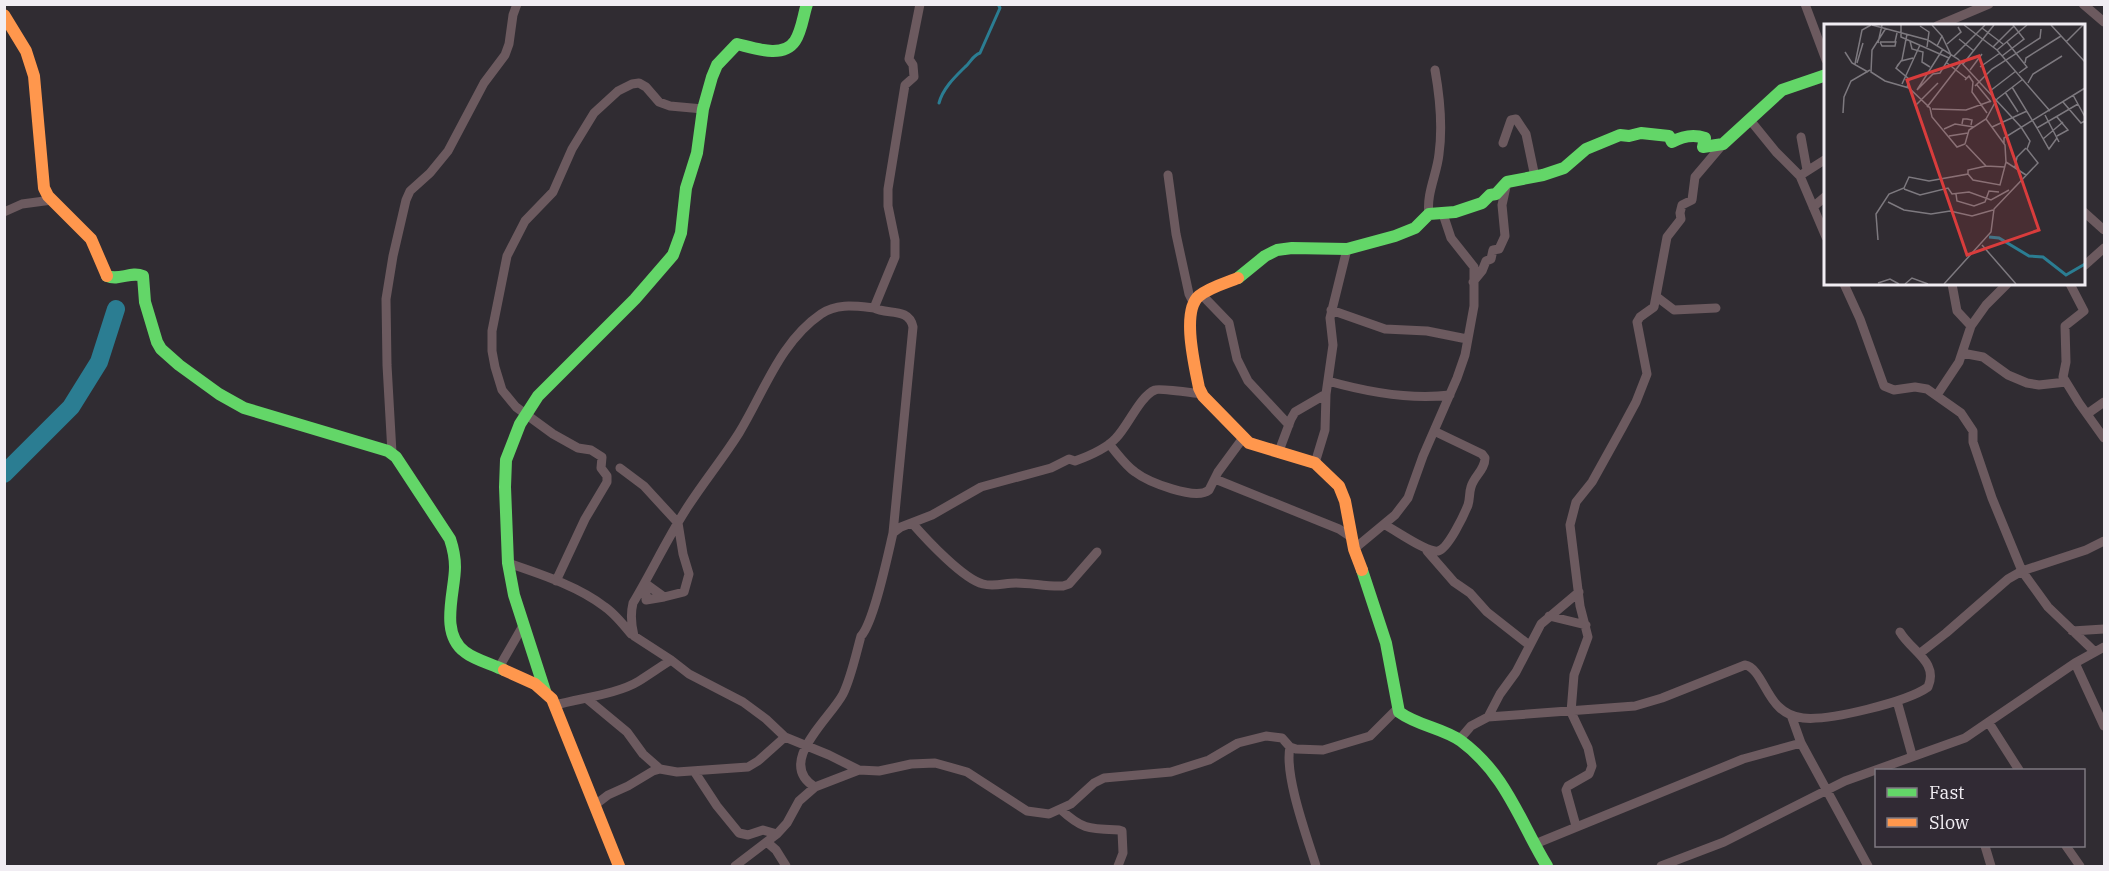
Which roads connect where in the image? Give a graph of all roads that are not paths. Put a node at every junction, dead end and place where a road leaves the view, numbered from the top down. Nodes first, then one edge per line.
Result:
1 (517, 4) edge
2 (807, 4) edge
3 (920, 4) edge
4 (1805, 4) edge
5 (1989, 4) edge
6 (2083, 4) edge
7 (4, 15) edge
8 (2104, 22) edge
9 (1948, 24) edge
10 (1824, 55) edge
11 (1435, 70) dead end
12 (1824, 76) edge
13 (703, 109) junction
14 (1750, 120) junction
15 (1801, 136) dead end
16 (1503, 143) dead end
17 (1722, 144) junction
18 (1824, 160) edge
19 (1804, 173) junction
20 (1168, 175) dead end
21 (1535, 177) junction
22 (1507, 182) junction
23 (1824, 198) edge
24 (52, 200) junction
25 (1813, 207) junction
26 (4, 212) edge
27 (2085, 213) edge
28 (1429, 214) junction
29 (1443, 214) junction
30 (2104, 230) edge
31 (1824, 232) edge
32 (2104, 248) edge
33 (1347, 249) junction
34 (2085, 265) edge
35 (1472, 282) junction
36 (1844, 285) edge
37 (1952, 285) edge
38 (2006, 285) edge
39 (2071, 285) edge
40 (1657, 297) junction
41 (1197, 298) junction
42 (874, 308) junction
43 (1716, 308) dead end
44 (1331, 310) junction
45 (1971, 326) junction
46 (1467, 339) junction
47 (1962, 353) junction
48 (1328, 381) junction
49 (2066, 382) junction
50 (1939, 392) dead end
51 (1202, 394) junction
52 (1326, 394) junction
53 (1450, 395) junction
54 (2104, 402) edge
55 (526, 414) junction
56 (2087, 414) junction
57 (1289, 425) junction
58 (1434, 431) junction
59 (2103, 434) edge
60 (1243, 438) junction
61 (1109, 444) junction
62 (1279, 451) junction
63 (392, 453) junction
64 (1315, 464) junction
65 (620, 468) dead end
66 (1215, 479) junction
67 (678, 523) junction
68 (912, 523) junction
69 (1385, 525) junction
70 (893, 533) junction
71 (2104, 541) edge
72 (1352, 543) junction
73 (1442, 549) junction
74 (1427, 551) junction
75 (1097, 552) dead end
76 (508, 563) junction
77 (1437, 563) junction
78 (2022, 571) junction
79 (556, 581) junction
80 (1580, 592) junction
81 (664, 597) dead end
82 (1549, 616) junction
83 (524, 624) junction
84 (1586, 625) junction
85 (2104, 629) edge
86 (2072, 631) junction
87 (1900, 632) dead end
88 (633, 636) junction
89 (1529, 645) junction
90 (2104, 647) edge
91 (2095, 652) junction
92 (1918, 654) junction
93 (671, 660) junction
94 (2075, 663) junction
95 (498, 669) junction
96 (545, 691) junction
97 (585, 698) junction
98 (1897, 700) junction
99 (556, 705) junction
100 (1397, 709) junction
101 (1571, 712) junction
102 (1791, 715) junction
103 (1488, 717) junction
104 (1989, 723) junction
105 (2104, 726) edge
106 (785, 737) junction
107 (1459, 740) junction
108 (1801, 743) junction
109 (807, 746) junction
110 (1290, 747) junction
111 (1912, 755) junction
112 (660, 769) junction
113 (2018, 769) edge
114 (859, 770) junction
115 (694, 771) junction
116 (815, 787) junction
117 (1827, 790) junction
118 (595, 805) junction
119 (1060, 809) junction
120 (1576, 826) junction
121 (777, 834) junction
122 (768, 843) junction
123 (1534, 844) junction
124 (1985, 847) edge
125 (2067, 847) edge
126 (1683, 863) edge
127 (619, 867) edge
128 (735, 867) edge
129 (786, 867) edge
130 (1118, 867) edge
131 (1316, 867) edge
132 (1546, 867) edge
133 (1661, 867) edge
134 (1868, 867) edge
135 (1990, 867) edge
136 (2080, 867) edge

1 - 63 street
2 - 13 street
3 - 42 street
4 - 10 street
5 - 9 street
6 - 8 street
7 - 24 street
11 - 28 street
12 - 14 street
13 - 55 street
13 - 55 street
14 - 17 street
14 - 19 street
15 - 19 street
16 - 21 street
17 - 21 street
17 - 40 street
18 - 19 street
19 - 25 street
20 - 41 street
21 - 22 street
22 - 29 street
22 - 35 street
23 - 25 street
24 - 26 street
24 - 63 street
25 - 31 street
27 - 30 street
28 - 29 street
28 - 33 street
29 - 35 street
32 - 34 street
33 - 41 street
33 - 44 street
35 - 46 street
36 - 78 street
37 - 45 street
38 - 45 street
39 - 49 street
40 - 43 street
40 - 80 street
41 - 51 street
41 - 57 street
42 - 67 street
42 - 70 street
44 - 46 street
44 - 48 street
45 - 47 street
46 - 53 street
47 - 49 street
47 - 50 street
48 - 52 street
48 - 53 street
49 - 56 street
51 - 60 street
51 - 61 street
52 - 57 street
52 - 64 street
53 - 58 street
54 - 56 street
55 - 76 street
55 - 79 street
56 - 59 street
57 - 62 street
58 - 69 street
58 - 73 street
60 - 62 street
60 - 66 street
61 - 66 street
61 - 68 street
62 - 64 street
63 - 95 street
64 - 72 street
65 - 67 street
66 - 72 street
67 - 81 street
67 - 88 street
68 - 70 street
68 - 75 street
69 - 72 street
69 - 74 street
70 - 109 street
71 - 78 street
72 - 100 street
73 - 74 street
73 - 77 street
74 - 77 street
76 - 79 street
76 - 83 street
77 - 89 street
78 - 86 street
78 - 92 street
79 - 88 street
80 - 82 street
80 - 84 street
82 - 84 street
82 - 89 street
83 - 95 street
83 - 96 street
84 - 101 street
85 - 86 street
86 - 91 street
87 - 92 street
88 - 93 street
89 - 103 street
90 - 91 street
91 - 94 street
92 - 98 street
93 - 97 street
93 - 106 street
94 - 104 street
94 - 105 street
95 - 96 street
96 - 99 street
97 - 99 street
97 - 112 street
98 - 102 street
98 - 111 street
99 - 118 street
100 - 107 street
100 - 110 street
101 - 102 street
101 - 103 street
101 - 120 street
102 - 108 street
103 - 107 street
104 - 111 street
104 - 113 street
106 - 109 street
106 - 115 street
107 - 123 street
108 - 117 street
108 - 120 street
109 - 114 street
109 - 116 street
110 - 119 street
110 - 131 street
111 - 117 street
112 - 115 street
112 - 118 street
114 - 116 street
114 - 119 street
115 - 121 street
116 - 121 street
117 - 126 street
117 - 134 street
118 - 127 street
119 - 130 street
120 - 123 street
121 - 122 street
122 - 128 street
122 - 129 street
123 - 132 street
124 - 135 street
125 - 136 street
126 - 133 street

